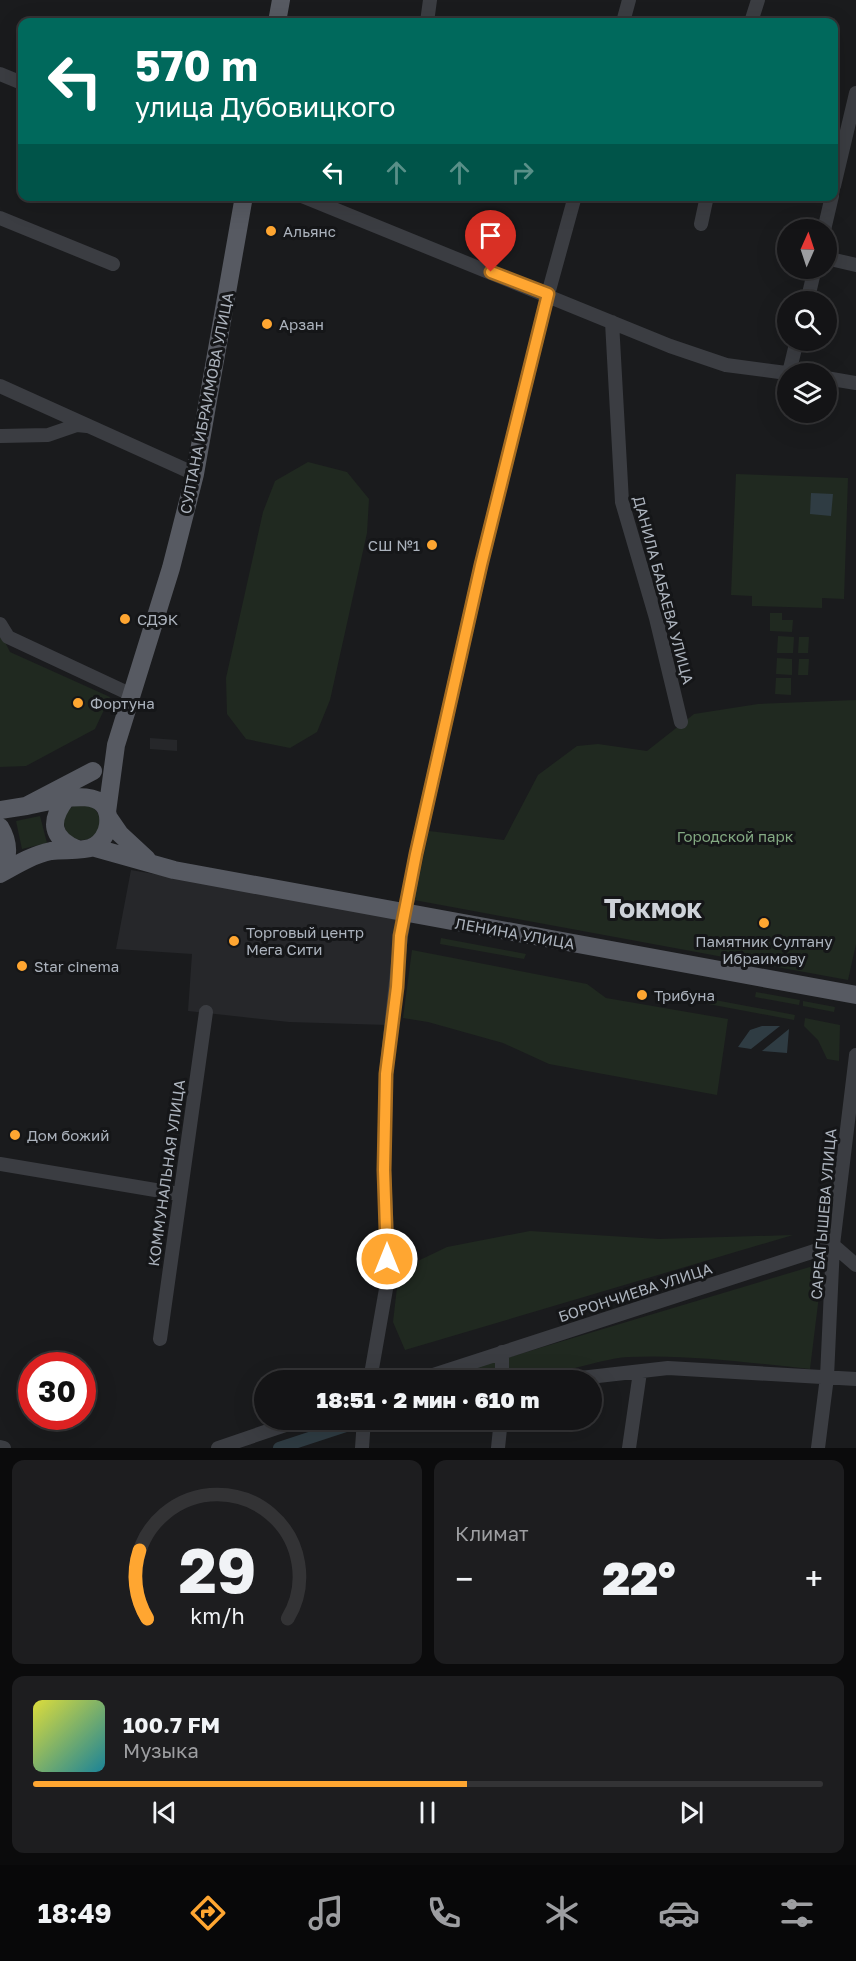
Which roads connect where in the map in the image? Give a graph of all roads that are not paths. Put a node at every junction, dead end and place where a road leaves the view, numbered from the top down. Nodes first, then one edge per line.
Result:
1 (281, 0) edge
2 (430, 0) edge
3 (629, 0) edge
4 (758, 0) edge
5 (278, 18) edge
6 (428, 18) edge
7 (624, 18) edge
8 (752, 18) edge
9 (0, 74) edge
10 (18, 82) edge
11 (856, 93) edge
12 (851, 130) edge
13 (838, 173) edge
14 (243, 201) edge
15 (315, 201) edge
16 (574, 201) edge
17 (706, 201) edge
18 (831, 201) edge
19 (0, 218) edge
20 (827, 219) edge
21 (701, 224) dead end
22 (837, 261) edge
23 (113, 264) dead end
24 (856, 265) edge
25 (548, 294) junction
26 (612, 322) junction
27 (777, 371) edge
28 (837, 380) edge
29 (856, 383) edge
30 (0, 386) edge
31 (90, 426) junction
32 (1, 436) edge
33 (195, 474) junction
34 (0, 624) edge
35 (132, 695) junction
36 (681, 722) dead end
37 (116, 745) junction
38 (93, 771) junction
39 (111, 779) junction
40 (68, 798) junction
41 (26, 806) junction
42 (0, 810) edge
43 (108, 815) junction
44 (0, 827) edge
45 (120, 834) junction
46 (85, 848) junction
47 (174, 870) junction
48 (0, 874) edge
49 (405, 913) junction
50 (856, 995) edge
51 (206, 1012) dead end
52 (856, 1055) edge
53 (0, 1164) edge
54 (179, 1194) junction
55 (833, 1245) junction
56 (856, 1265) edge
57 (160, 1339) dead end
58 (502, 1352) junction
59 (372, 1370) edge
60 (448, 1370) edge
61 (502, 1370) edge
62 (640, 1372) junction
63 (602, 1376) edge
64 (827, 1377) junction
65 (856, 1379) edge
66 (271, 1430) edge
67 (363, 1430) edge
68 (500, 1430) edge
69 (218, 1448) edge
70 (362, 1448) edge
71 (498, 1448) edge
72 (629, 1448) edge
73 (818, 1448) edge

1 - 5 main road
2 - 6 street
3 - 7 street
4 - 8 street
9 - 10 street
11 - 12 street
12 - 13 street
14 - 33 main road, СУЛТАНА ИБРАИМОВА УЛИЦА
15 - 25 street
16 - 25 street
17 - 21 street
18 - 20 street
19 - 23 street
22 - 24 street
25 - 26 street
25 - 49 street
26 - 27 street
26 - 36 street, ДАНИЛА БАБАЕВА УЛИЦА
28 - 29 street
30 - 31 street
31 - 32 street
31 - 33 street
33 - 35 main road, СУЛТАНА ИБРАИМОВА УЛИЦА
34 - 35 street
35 - 37 main road, СУЛТАНА ИБРАИМОВА УЛИЦА
37 - 38 main road
37 - 39 main road
38 - 40 main road
38 - 41 main road
39 - 43 main road
39 - 45 main road
40 - 41 main road
40 - 43 main road
40 - 46 main road
41 - 42 main road
43 - 45 main road
43 - 46 main road
44 - 48 main road
45 - 47 main road
46 - 47 main road
46 - 48 main road
47 - 49 main road, ЛЕНИНА УЛИЦА
49 - 50 main road, ЛЕНИНА УЛИЦА
49 - 59 street
51 - 54 street, КОММУНАЛЬНАЯ УЛИЦА
52 - 55 street, САРБАГЫШЕВА УЛИЦА
53 - 54 street
54 - 57 street, КОММУНАЛЬНАЯ УЛИЦА
55 - 56 street
55 - 58 street, БОРОНЧИЕВА УЛИЦА
55 - 64 street, САРБАГЫШЕВА УЛИЦА
58 - 60 street, БОРОНЧИЕВА УЛИЦА
58 - 61 street
62 - 63 street
62 - 64 street
62 - 72 street
64 - 65 street
64 - 73 street, САРБАГЫШЕВА УЛИЦА
66 - 69 street
67 - 70 street
68 - 71 street

